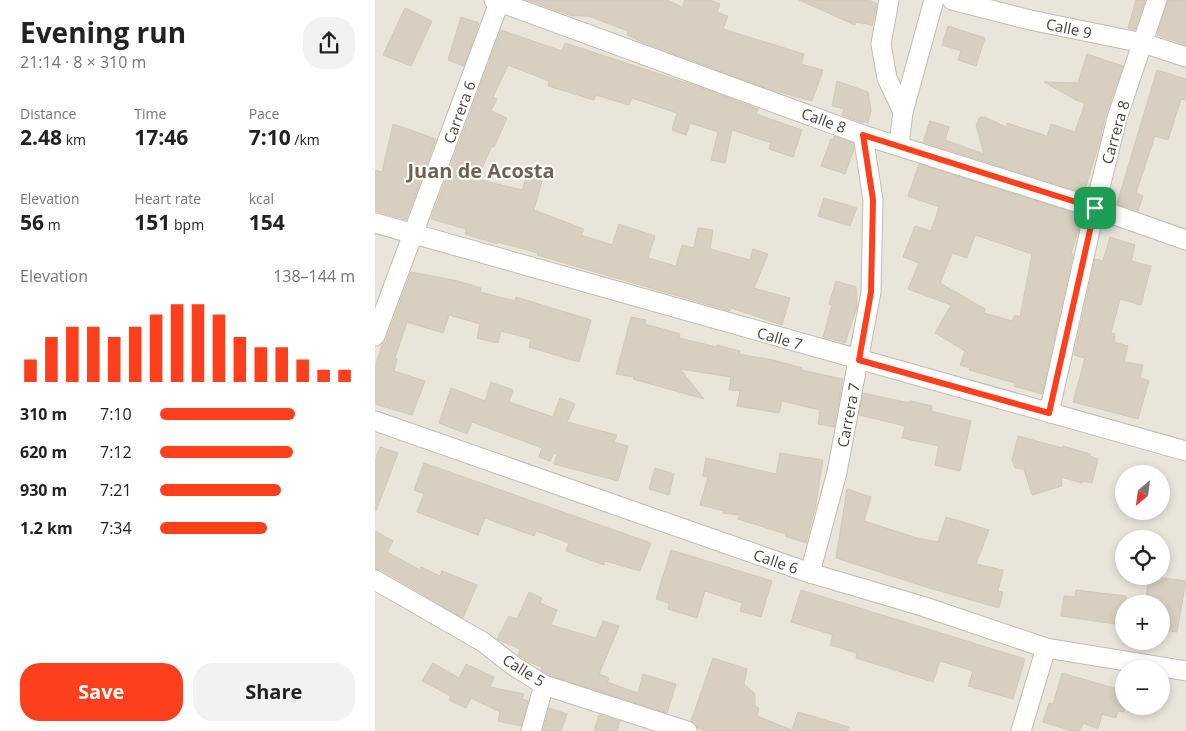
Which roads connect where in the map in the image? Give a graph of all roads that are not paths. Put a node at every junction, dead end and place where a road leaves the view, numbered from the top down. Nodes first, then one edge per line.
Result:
1 (889, 0) edge
2 (934, 0) edge
3 (952, 0) edge
4 (1157, 0) edge
5 (498, 1) edge
6 (1143, 43) junction
7 (1186, 57) edge
8 (903, 112) junction
9 (863, 135) junction
10 (899, 145) junction
11 (1095, 208) junction
12 (375, 223) edge
13 (414, 234) junction
14 (1186, 240) edge
15 (375, 336) edge
16 (859, 360) junction
17 (1049, 413) junction
18 (375, 421) edge
19 (1186, 451) edge
20 (810, 573) junction
21 (375, 580) edge
22 (1046, 648) junction
23 (1186, 671) edge
24 (544, 685) junction
25 (531, 731) edge
26 (687, 731) edge
27 (1021, 731) edge

1 - 8 street
2 - 8 street
3 - 6 street, Calle 9
4 - 6 street, Carrera 8
5 - 9 street, Calle 8
5 - 13 street, Carrera 6
6 - 7 street, Calle 9
6 - 11 street, Carrera 8
8 - 10 street
9 - 10 street, Calle 8
9 - 16 street, Carrera 7
10 - 11 street, Calle 8
11 - 14 street, Calle 8
11 - 17 street, Carrera 8
12 - 13 street, Calle 7
13 - 15 street, Carrera 6
13 - 16 street, Calle 7
16 - 17 street, Calle 7
16 - 20 street, Carrera 7
17 - 19 street, Calle 7
18 - 20 street, Calle 6
20 - 22 street, Calle 6
21 - 24 street, Calle 5
22 - 23 street, Calle 6
22 - 27 street
24 - 25 street
24 - 26 street, Calle 5

